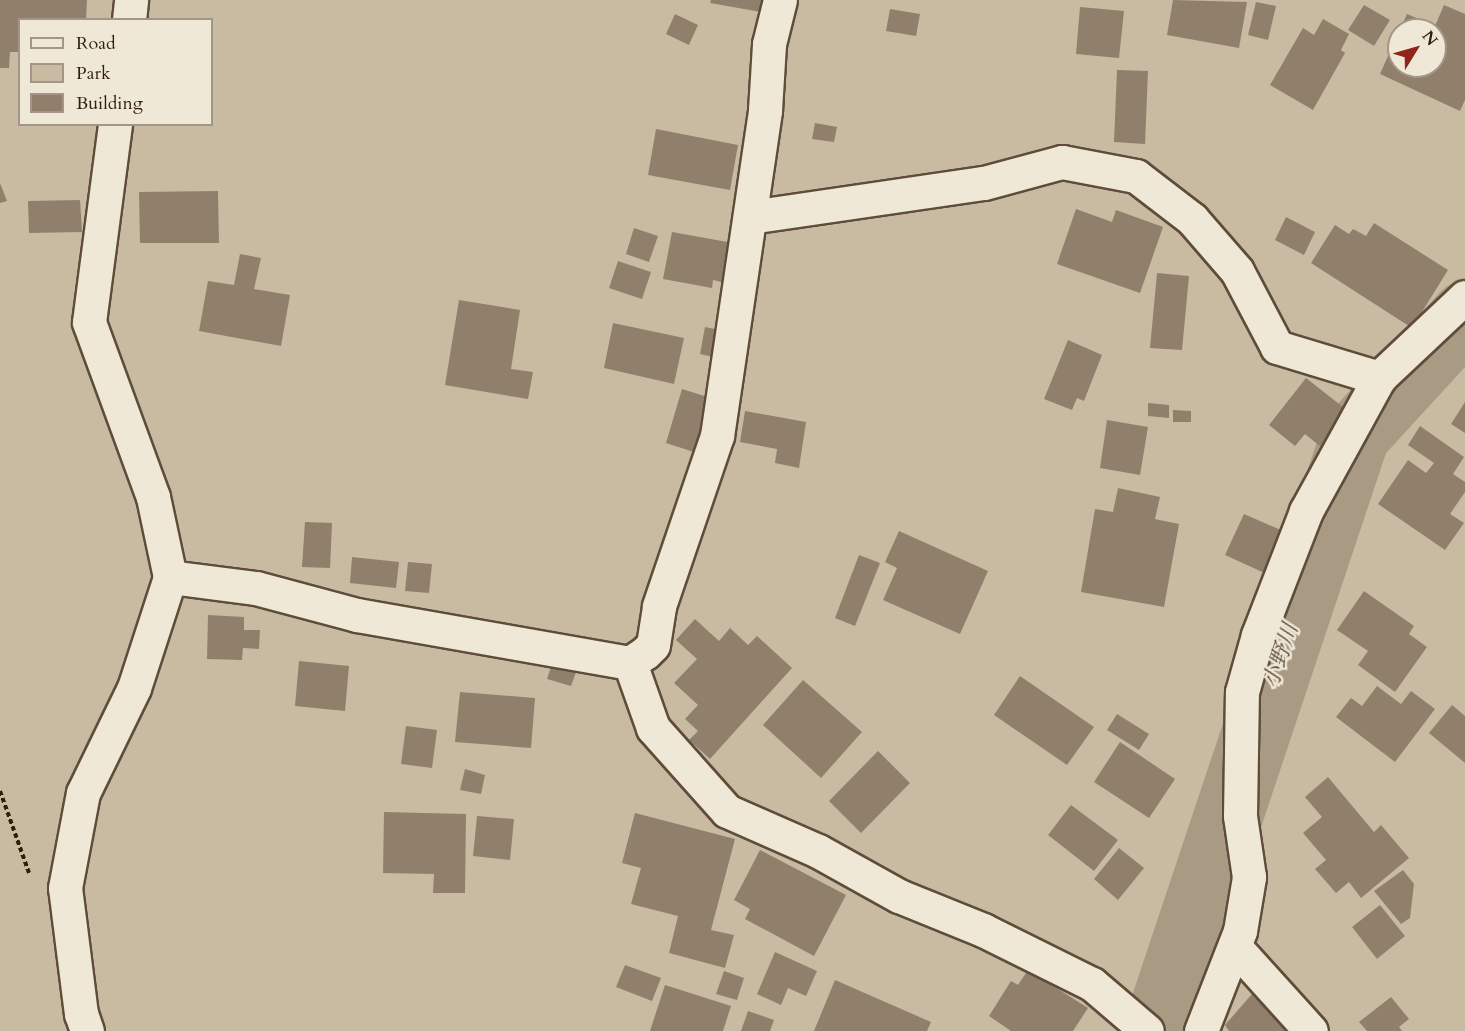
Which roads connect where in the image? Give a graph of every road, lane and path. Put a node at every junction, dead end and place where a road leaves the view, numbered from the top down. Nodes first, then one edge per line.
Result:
1 (130, 0) edge
2 (780, 0) edge
3 (129, 18) edge
4 (115, 126) edge
5 (750, 217) junction
6 (1465, 297) edge
7 (1379, 378) junction
8 (170, 578) junction
9 (630, 663) junction
10 (0, 791) edge
11 (65, 888) junction
12 (1235, 947) junction
13 (87, 1031) edge
14 (1147, 1031) edge
15 (1201, 1031) edge
16 (1311, 1031) edge

1 - 3 street
2 - 5 street
4 - 8 street
5 - 7 street
5 - 9 street
6 - 7 street
7 - 12 street
8 - 9 street
8 - 11 street
9 - 14 street
10 - 11 path
11 - 13 street
12 - 15 street
12 - 16 street

